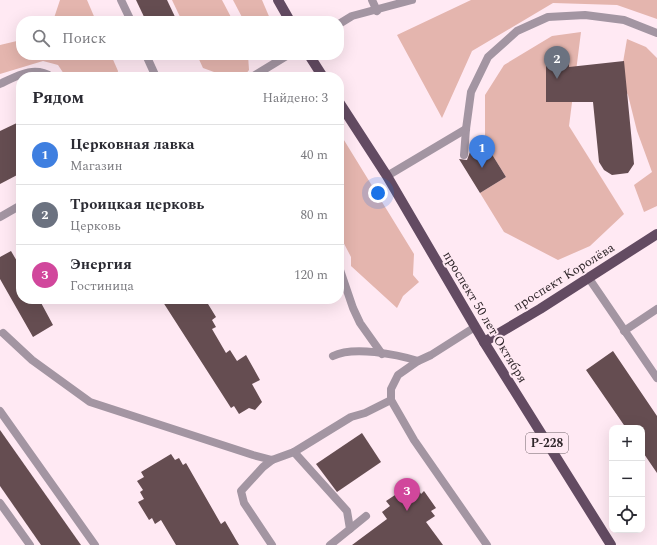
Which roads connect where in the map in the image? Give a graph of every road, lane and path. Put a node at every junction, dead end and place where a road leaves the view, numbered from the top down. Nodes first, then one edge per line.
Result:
1 (121, 0) edge
2 (278, 0) edge
3 (372, 0) edge
4 (412, 0) edge
5 (377, 11) junction
6 (128, 16) edge
7 (287, 16) edge
8 (344, 21) edge
9 (657, 32) edge
10 (148, 60) edge
11 (280, 60) edge
12 (312, 60) edge
13 (25, 72) edge
14 (46, 72) edge
15 (154, 72) edge
16 (260, 72) edge
17 (320, 72) edge
18 (16, 76) edge
19 (0, 84) edge
20 (344, 110) edge
21 (466, 129) junction
22 (464, 155) dead end
23 (387, 176) junction
24 (16, 208) edge
25 (0, 217) edge
26 (657, 234) edge
27 (588, 277) junction
28 (344, 280) edge
29 (657, 309) edge
30 (476, 328) junction
31 (624, 330) junction
32 (3, 332) dead end
33 (484, 342) junction
34 (382, 354) junction
35 (333, 356) dead end
36 (418, 361) junction
37 (657, 378) edge
38 (391, 400) junction
39 (0, 411) edge
40 (294, 452) junction
41 (272, 460) junction
42 (0, 503) edge
43 (366, 516) dead end
44 (350, 529) junction
45 (30, 545) edge
46 (95, 545) edge
47 (272, 545) edge
48 (330, 545) edge
49 (487, 545) edge
50 (611, 545) edge

1 - 6 lane
2 - 7 main road
3 - 5 lane
4 - 5 lane
5 - 8 lane
9 - 21 lane
10 - 15 lane
11 - 16 lane
12 - 17 main road
13 - 14 lane
18 - 19 lane
20 - 23 main road, проспект 50 лет Октября / Р-228
21 - 22 lane
21 - 23 lane
23 - 30 main road, проспект 50 лет Октября / Р-228
24 - 25 lane
26 - 27 main road, проспект Королёва
27 - 31 lane
27 - 33 main road, проспект Королёва
28 - 34 lane
29 - 31 lane
30 - 33 main road, проспект 50 лет Октября / Р-228
30 - 36 lane
31 - 37 lane
32 - 41 lane
33 - 50 main road, проспект 50 лет Октября / Р-228
34 - 35 lane
34 - 36 lane
36 - 38 lane
38 - 40 lane
38 - 49 lane
39 - 46 lane
40 - 41 lane
40 - 44 lane
41 - 47 lane
42 - 45 lane
43 - 44 lane
44 - 48 lane

